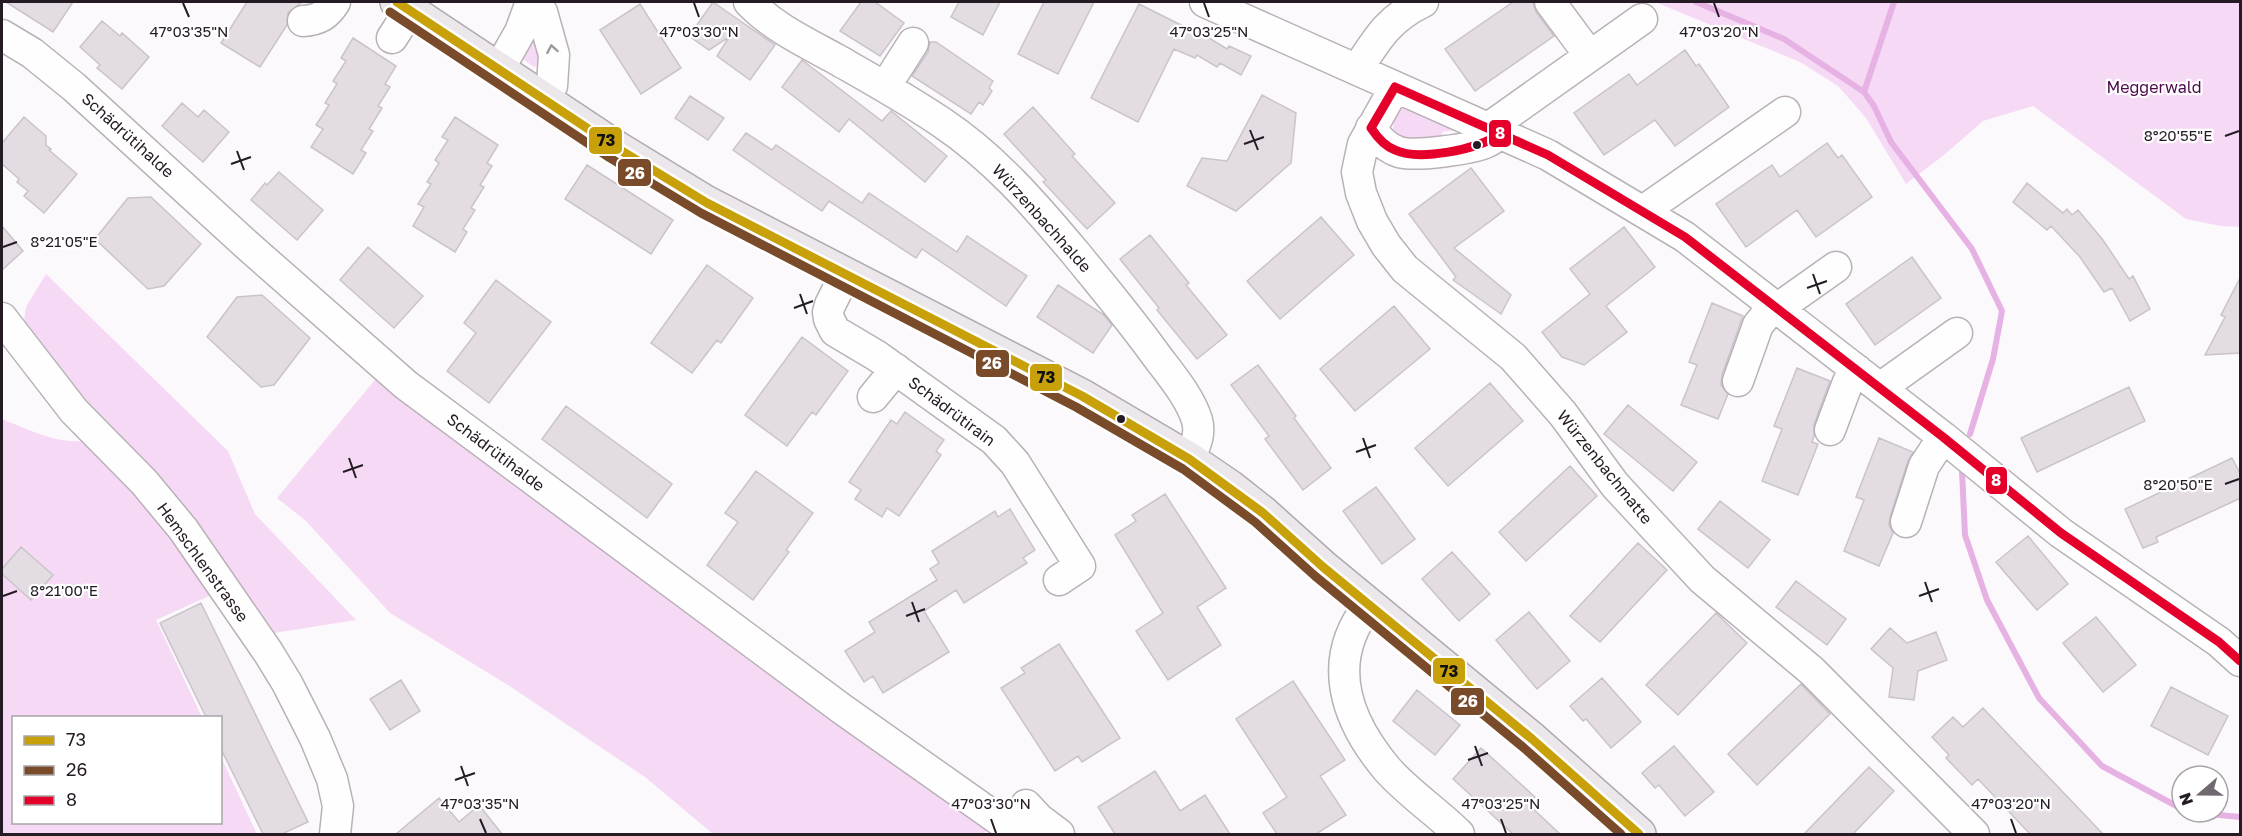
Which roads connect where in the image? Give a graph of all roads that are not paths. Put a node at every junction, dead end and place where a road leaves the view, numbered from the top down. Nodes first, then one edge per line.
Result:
1 (335, 2) edge
2 (532, 2) edge
3 (749, 2) edge
4 (1205, 2) edge
5 (1423, 2) edge
6 (1550, 2) edge
7 (403, 6) edge
8 (1255, 12) edge
9 (1642, 19) dead end
10 (303, 21) dead end
11 (2, 34) edge
12 (392, 38) dead end
13 (913, 43) dead end
14 (1590, 56) junction
15 (499, 69) junction
16 (1357, 70) junction
17 (885, 87) junction
18 (1395, 87) junction
19 (545, 99) junction
20 (1785, 112) dead end
21 (1371, 128) junction
22 (1493, 131) junction
23 (1643, 211) junction
24 (1836, 267) dead end
25 (845, 275) junction
26 (1776, 307) junction
27 (2, 318) edge
28 (1957, 333) dead end
29 (896, 369) junction
30 (1869, 379) junction
31 (1738, 381) dead end
32 (873, 397) dead end
33 (1830, 430) dead end
34 (1942, 437) junction
35 (1189, 459) junction
36 (1906, 522) dead end
37 (1069, 573) dead end
38 (1370, 606) junction
39 (2241, 661) edge
40 (1026, 805) dead end
41 (335, 834) edge
42 (1019, 834) edge
43 (1059, 834) edge
44 (1459, 834) edge
45 (1639, 834) edge
46 (1974, 834) edge

1 - 10 street
2 - 15 street
19 -> 2 street
3 - 17 street, Würzenbachhalde
4 - 8 street
5 - 16 street
6 - 14 street
7 - 12 street
7 - 15 main road
8 - 16 street
9 - 14 street
11 - 42 street, Schädrütihalde
13 - 17 street
14 - 22 street
15 - 19 main road
16 - 18 street
17 - 35 street, Würzenbachhalde
18 - 21 street, Würzenbachmatte
18 - 22 street
19 - 25 main road
20 - 23 street
21 - 22 street
21 - 46 street, Würzenbachmatte
22 - 23 street
23 - 26 street
24 - 26 street
25 - 29 street, Schädrütirain
25 - 35 main road
26 - 30 street
26 - 31 street
27 - 41 street, Hemschlenstrasse
28 - 30 street
29 - 32 street
29 - 37 street, Schädrütirain
30 - 33 street
30 - 34 street
34 - 36 street
34 - 39 street
35 - 38 main road
38 - 44 street
38 - 45 main road
40 - 43 street

